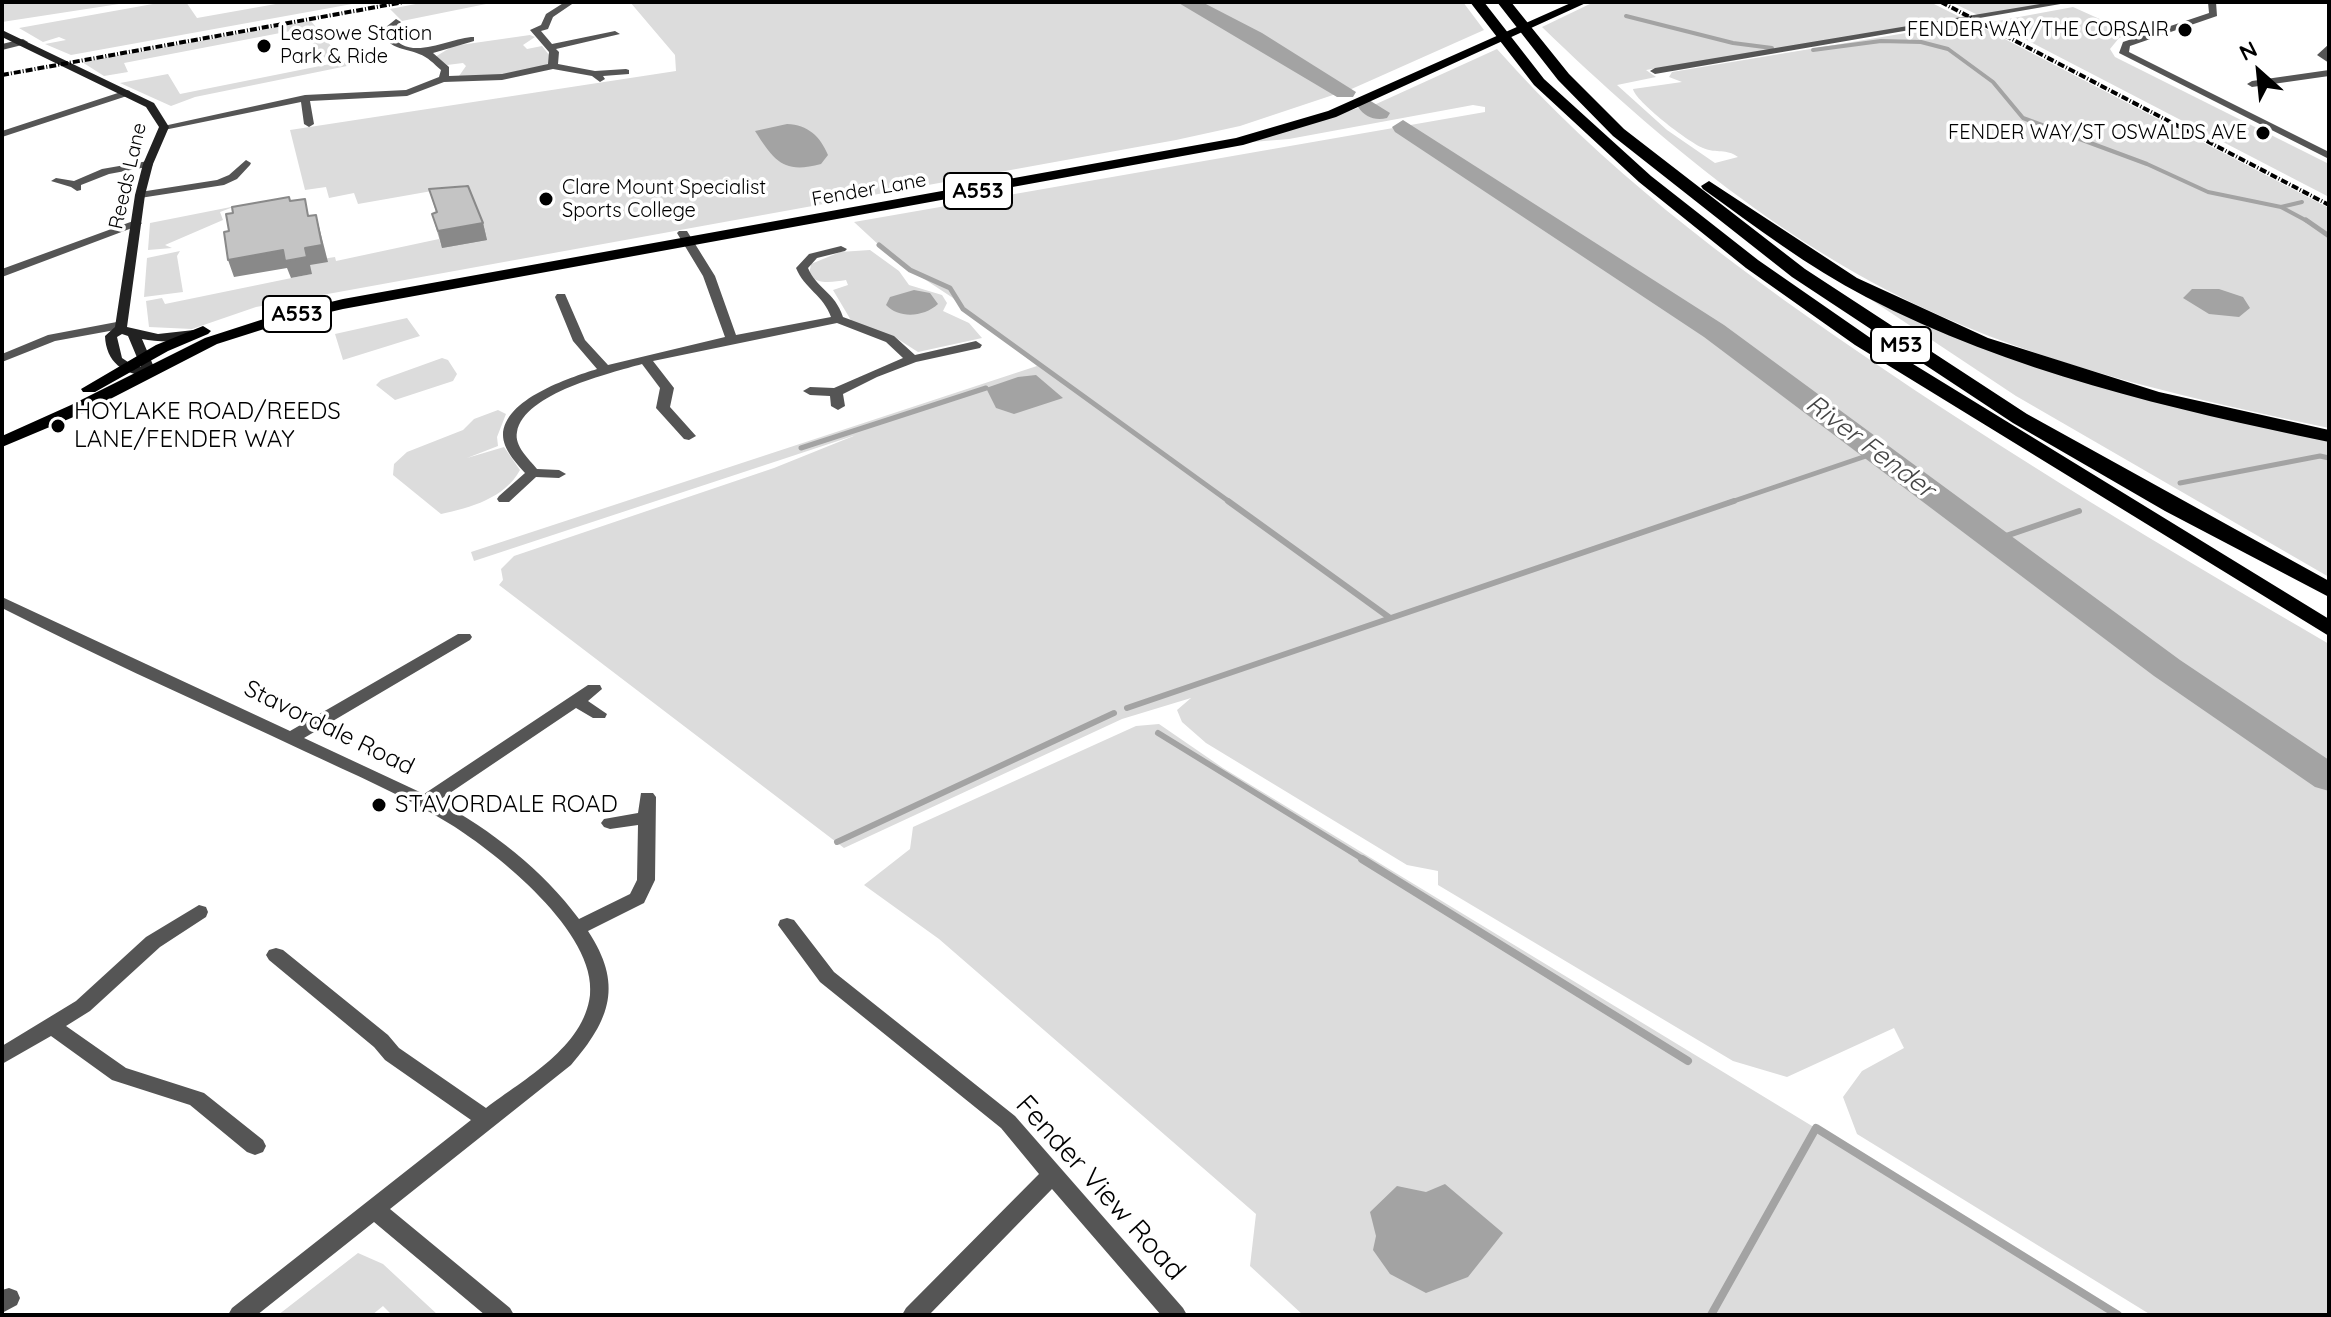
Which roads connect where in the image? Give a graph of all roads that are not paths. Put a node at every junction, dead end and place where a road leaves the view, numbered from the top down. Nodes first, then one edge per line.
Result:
1 (587, 2) edge
2 (1477, 2) edge
3 (1504, 2) edge
4 (1582, 2) edge
5 (2068, 2) edge
6 (2212, 2) edge
7 (572, 3) edge
8 (1557, 6) edge
9 (371, 28) dead end
10 (2, 33) edge
11 (615, 34) dead end
12 (471, 39) dead end
13 (23, 42) junction
14 (2, 47) edge
15 (550, 47) junction
16 (2329, 47) edge
17 (425, 52) junction
18 (1550, 60) junction
19 (2329, 60) edge
20 (553, 66) junction
21 (1655, 71) dead end
22 (626, 72) dead end
23 (2329, 73) edge
24 (443, 79) junction
25 (2252, 84) dead end
26 (127, 93) junction
27 (305, 98) junction
28 (309, 124) dead end
29 (164, 127) junction
30 (2, 134) edge
31 (2329, 156) edge
32 (246, 163) dead end
33 (148, 164) junction
34 (56, 181) dead end
35 (140, 195) junction
36 (136, 223) junction
37 (687, 238) junction
38 (841, 249) dead end
39 (2, 273) edge
40 (561, 297) dead end
41 (838, 319) junction
42 (126, 329) junction
43 (187, 337) junction
44 (732, 339) junction
45 (976, 345) dead end
46 (2, 358) edge
47 (912, 359) junction
48 (647, 361) junction
49 (147, 365) junction
50 (124, 369) junction
51 (606, 371) junction
52 (810, 391) dead end
53 (689, 436) dead end
54 (2329, 436) edge
55 (6, 440) edge
56 (533, 473) junction
57 (559, 474) dead end
58 (504, 499) dead end
59 (2120, 503) junction
60 (2329, 590) edge
61 (2, 602) edge
62 (2329, 613) edge
63 (2329, 629) edge
64 (464, 637) dead end
65 (594, 689) dead end
66 (576, 701) junction
67 (599, 714) dead end
68 (291, 738) junction
69 (647, 797) dead end
70 (423, 803) junction
71 (648, 818) junction
72 (610, 823) dead end
73 (199, 912) dead end
74 (787, 925) dead end
75 (575, 929) junction
76 (276, 955) dead end
77 (53, 1027) junction
78 (2, 1056) edge
79 (487, 1120) junction
80 (255, 1146) dead end
81 (1053, 1174) junction
82 (375, 1210) junction
83 (240, 1315) edge
84 (502, 1315) edge
85 (914, 1315) edge
86 (1175, 1315) edge

1 - 7 street
2 - 59 highway, M53
3 - 18 highway, M53
4 - 8 main road, Fender Lane / A553
5 - 21 street
6 - 31 street
7 - 15 street
8 - 37 main road, Fender Lane / A553
9 - 17 street
10 - 13 street, Reeds Lane
11 - 15 street
12 - 17 street
13 - 14 street
13 - 26 street, Reeds Lane
15 - 20 street
16 - 19 street
17 - 24 street
18 - 54 highway, M53
18 - 60 highway, M53
20 - 22 street
20 - 24 street
23 - 25 street
24 - 27 street
26 - 29 street, Reeds Lane
26 - 30 street
27 - 28 street
27 - 29 street
29 - 33 street, Reeds Lane
32 - 35 street
33 - 34 street
33 - 35 street, Reeds Lane
35 - 36 street, Reeds Lane
36 - 39 street
36 - 42 street, Reeds Lane
37 - 43 main road, Fender Lane / A553
37 - 44 street
37 - 49 main road, Fender Lane / A553
38 - 41 street
40 - 51 street
41 - 44 street
41 - 47 street
42 - 43 street
42 - 46 street
42 - 49 street
42 - 50 street, Reeds Lane
43 - 49 main road, A553
44 - 48 street
45 - 47 street
47 - 52 street
48 - 51 street
48 - 53 street
49 - 50 main road, A553
49 - 55 main road, A553
50 - 55 main road, A553
51 - 56 street
56 - 57 street
56 - 58 street
59 - 62 highway, M53
59 - 63 highway, M53
61 - 68 street, Stavordale Road
64 - 68 street
65 - 66 street
66 - 67 street
66 - 70 street
68 - 70 street, Stavordale Road
69 - 71 street
70 - 75 street, Stavordale Road
71 - 72 street
71 - 75 street
73 - 77 street
74 - 81 street, Fender View Road
75 - 79 street, Stavordale Road
76 - 79 street
77 - 78 street
77 - 80 street
79 - 82 street, Stavordale Road
81 - 85 street
81 - 86 street, Fender View Road
82 - 83 street, Stavordale Road
82 - 84 street

